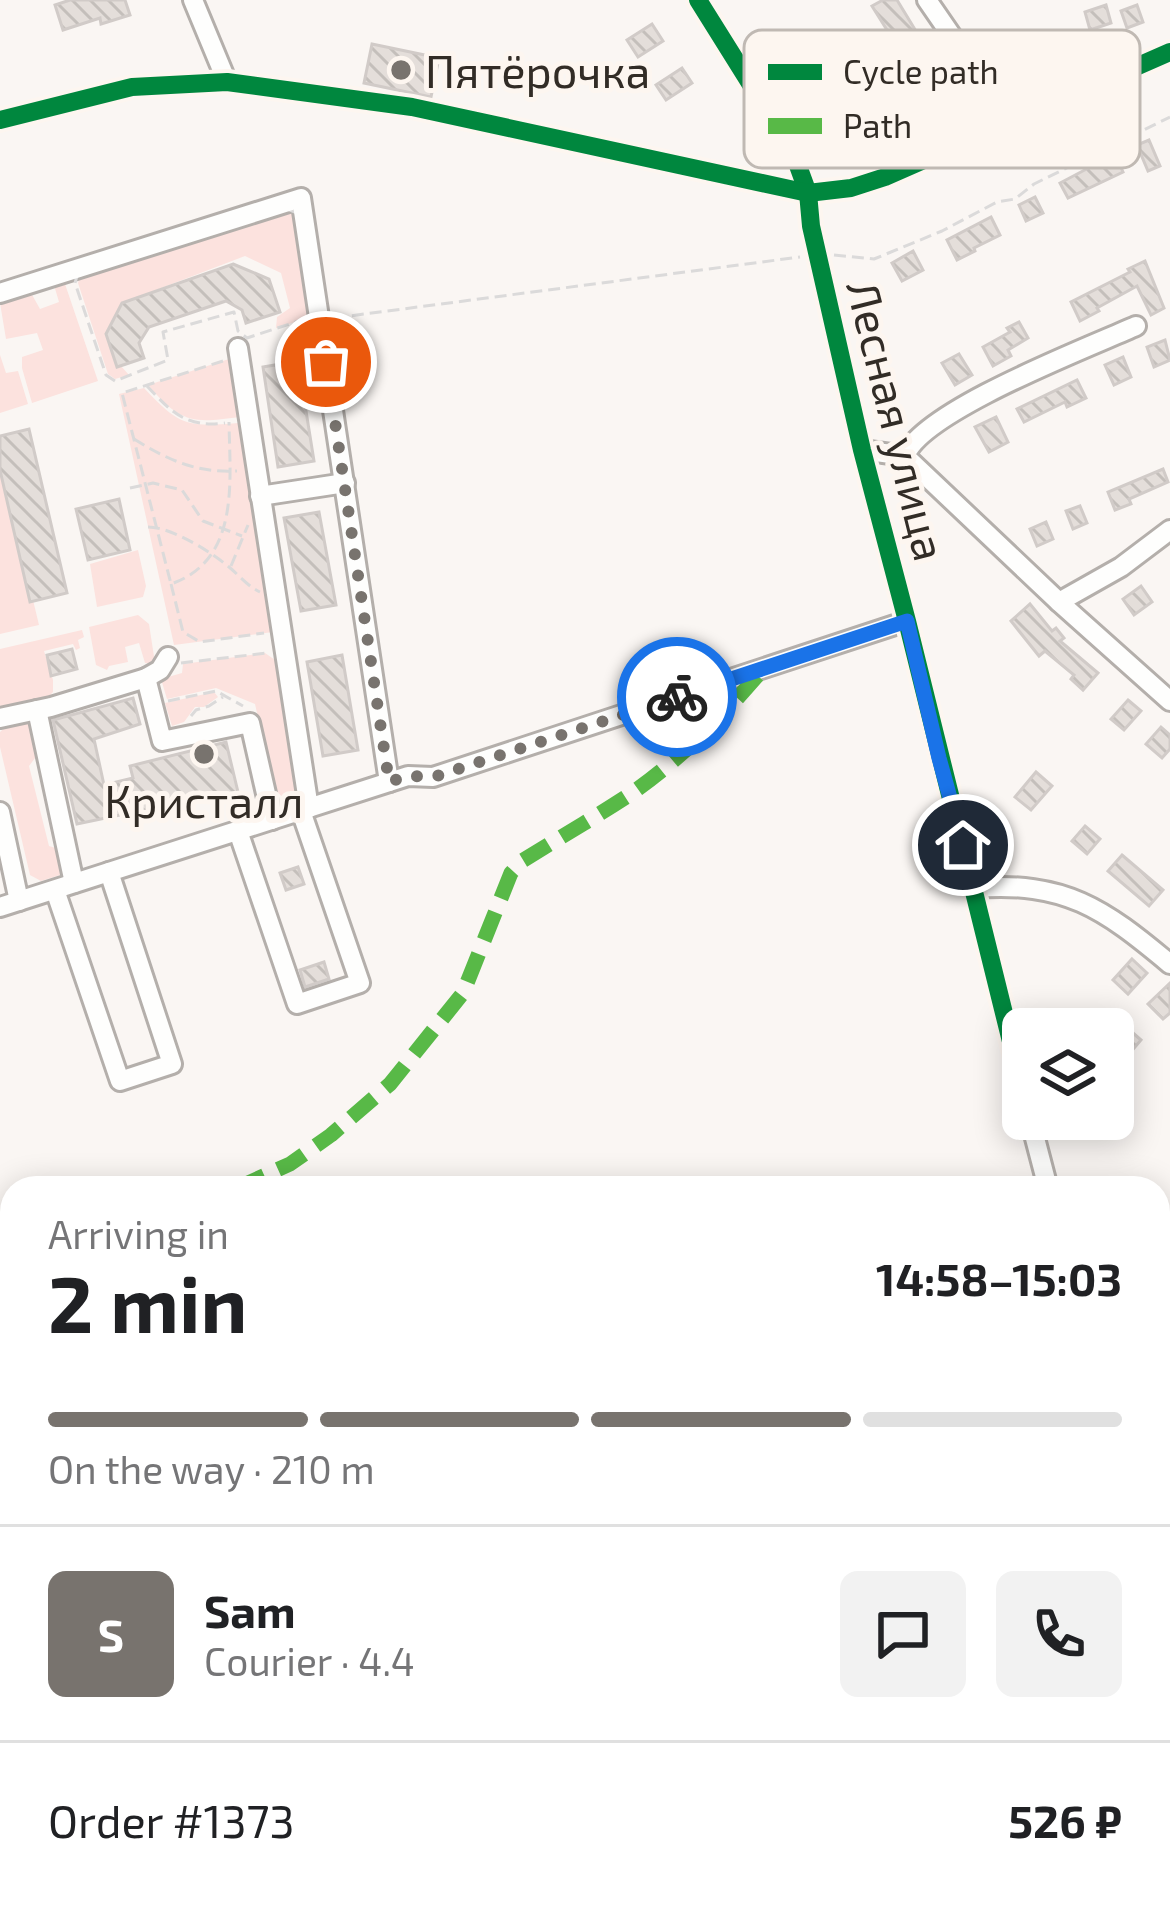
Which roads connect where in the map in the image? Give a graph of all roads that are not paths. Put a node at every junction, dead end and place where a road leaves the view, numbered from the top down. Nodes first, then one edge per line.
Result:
1 (193, 0) edge
2 (698, 0) edge
3 (927, 0) edge
4 (948, 30) edge
5 (1170, 52) edge
6 (1140, 65) edge
7 (744, 74) edge
8 (227, 82) junction
9 (0, 120) edge
10 (799, 168) edge
11 (906, 168) edge
12 (808, 193) junction
13 (0, 293) edge
14 (1136, 326) dead end
15 (233, 354) road end
16 (862, 450) junction
17 (905, 456) junction
18 (345, 484) junction
19 (260, 496) junction
20 (1170, 530) edge
21 (1059, 602) junction
22 (907, 621) junction
23 (168, 657) dead end
24 (146, 678) junction
25 (1170, 701) edge
26 (38, 710) junction
27 (0, 718) edge
28 (389, 782) junction
29 (305, 810) junction
30 (0, 812) edge
31 (272, 820) junction
32 (238, 831) junction
33 (109, 872) junction
34 (74, 883) junction
35 (974, 888) junction
36 (55, 890) junction
37 (10, 904) edge
38 (1170, 964) edge
39 (1003, 1008) edge
40 (1035, 1140) edge
41 (1045, 1176) edge

1 - 8 street
2 - 7 street, Лесная улица
3 - 4 street
5 - 6 street
8 - 9 street
8 - 12 street
10 - 12 street, Лесная улица
11 - 12 street
12 - 16 street, Лесная улица
13 - 18 street
14 - 17 street
15 - 19 street
16 - 17 street
16 - 22 street, Лесная улица
17 - 21 street
18 - 19 street
18 - 28 street
19 - 29 street
20 - 21 street
21 - 25 street
22 - 28 street
22 - 35 street, Лесная улица
23 - 24 street
24 - 26 street
24 - 31 street
26 - 27 street
26 - 34 street
28 - 29 street
29 - 31 street
29 - 32 street
30 - 37 street
31 - 32 street
32 - 33 street
33 - 34 street
33 - 36 street
34 - 36 street
35 - 38 street
35 - 39 street, Лесная улица
36 - 37 street
40 - 41 street

